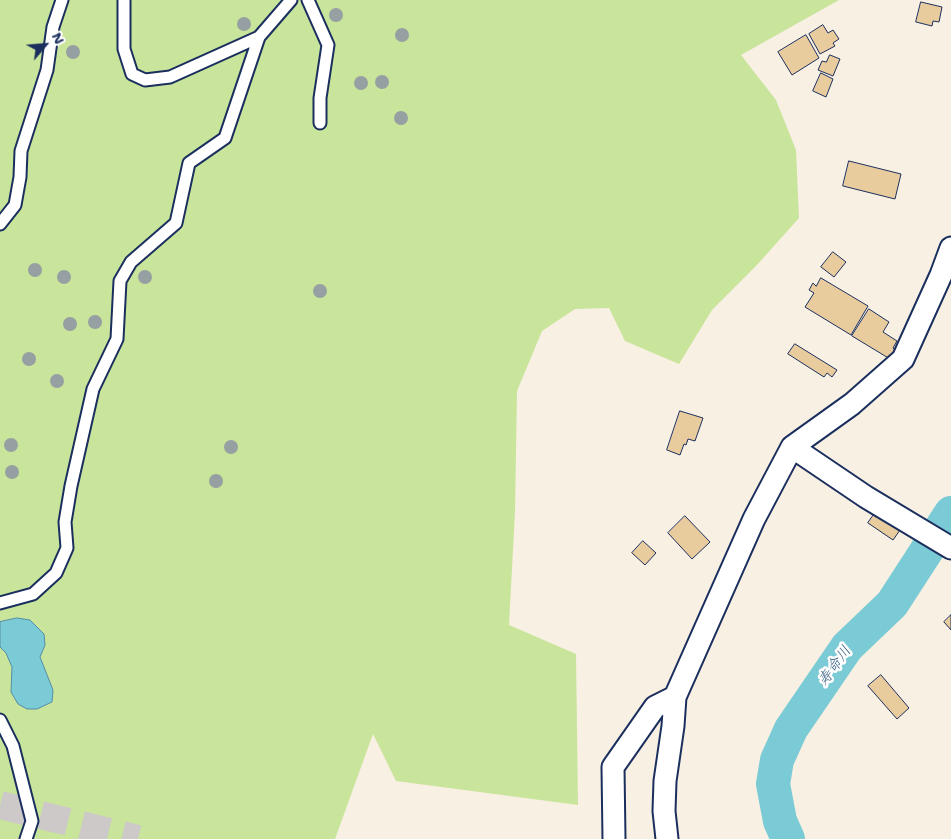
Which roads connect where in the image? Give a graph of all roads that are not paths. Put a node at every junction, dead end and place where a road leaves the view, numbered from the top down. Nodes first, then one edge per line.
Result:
1 (62, 0) edge
2 (124, 0) edge
3 (291, 0) edge
4 (308, 0) edge
5 (260, 37) junction
6 (320, 123) dead end
7 (0, 224) edge
8 (951, 248) edge
9 (792, 447) junction
10 (951, 548) edge
11 (0, 603) edge
12 (675, 697) junction
13 (0, 720) edge
14 (26, 839) edge
15 (614, 839) edge
16 (667, 839) edge

1 - 7 lane
2 - 5 lane
3 - 5 lane
4 - 6 lane
5 - 11 lane
8 - 9 street
9 - 10 street
9 - 12 street
12 - 15 street
12 - 16 street
13 - 14 lane

